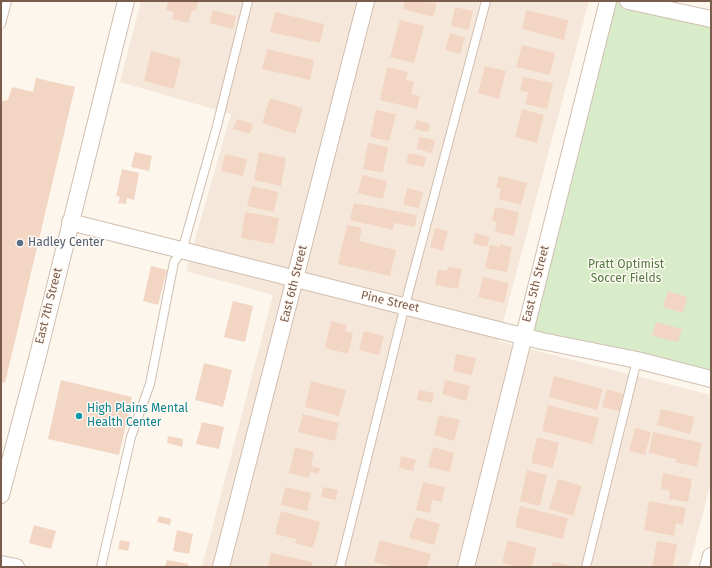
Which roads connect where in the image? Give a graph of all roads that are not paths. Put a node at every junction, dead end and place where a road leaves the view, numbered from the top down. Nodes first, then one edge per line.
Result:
1 (7, 1) edge
2 (126, 1) edge
3 (248, 1) edge
4 (366, 1) edge
5 (486, 1) edge
6 (608, 1) edge
7 (628, 1) edge
8 (711, 19) edge
9 (1, 24) edge
10 (70, 222) junction
11 (182, 251) junction
12 (295, 280) junction
13 (405, 305) junction
14 (524, 336) junction
15 (637, 360) junction
16 (711, 379) edge
17 (1, 495) edge
18 (711, 556) edge
19 (1, 564) edge
20 (16, 567) edge
21 (101, 567) edge
22 (221, 567) edge
23 (340, 567) edge
24 (466, 567) edge
25 (586, 567) edge
26 (708, 567) edge

1 - 9 lane
2 - 10 street, East 7th Street
3 - 11 lane
4 - 12 street, East 6th Street
5 - 13 lane
6 - 14 street, East 5th Street
7 - 8 street
10 - 11 street, Pine Street
10 - 17 street, East 7th Street
11 - 12 street, Pine Street
11 - 21 lane
12 - 13 street, Pine Street
12 - 22 street, East 6th Street
13 - 14 street, Pine Street
13 - 23 lane
14 - 15 street, Pine Street
14 - 24 street, East 5th Street
15 - 16 street, Pine Street
15 - 25 lane
18 - 26 street
19 - 20 street

